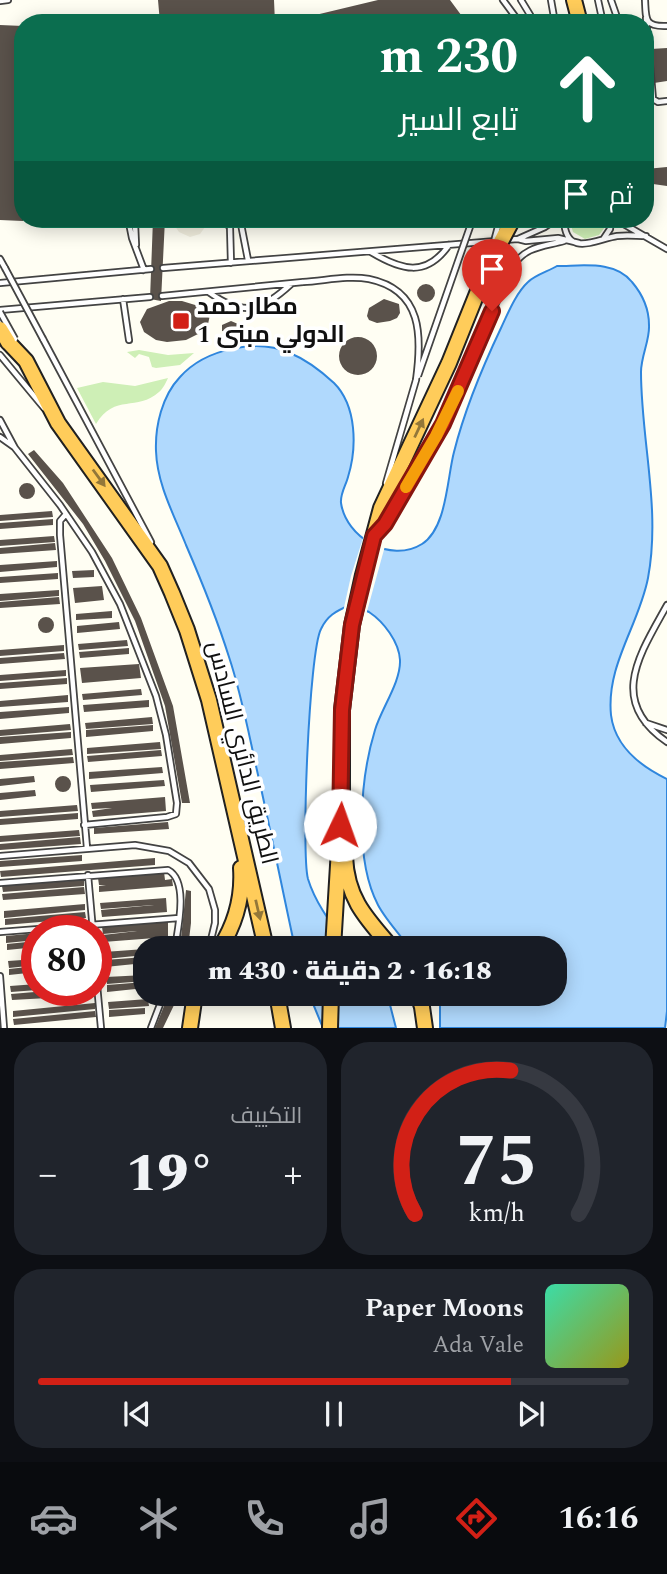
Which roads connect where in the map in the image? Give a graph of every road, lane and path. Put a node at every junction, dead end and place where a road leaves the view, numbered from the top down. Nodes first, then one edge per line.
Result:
1 (8, 0) edge
2 (0, 1) edge
3 (133, 228) edge
4 (230, 228) edge
5 (242, 228) edge
6 (469, 228) edge
7 (498, 228) edge
8 (508, 228) edge
9 (543, 228) edge
10 (566, 228) edge
11 (610, 228) edge
12 (630, 228) edge
13 (646, 236) junction
14 (518, 239) junction
15 (564, 241) junction
16 (601, 241) junction
17 (579, 243) junction
18 (449, 245) junction
19 (667, 249) edge
20 (370, 251) junction
21 (0, 259) edge
22 (248, 260) junction
23 (231, 263) junction
24 (488, 267) junction
25 (163, 268) dead end
26 (151, 269) dead end
27 (144, 270) junction
28 (0, 283) edge
29 (292, 284) junction
30 (209, 292) junction
31 (162, 296) dead end
32 (150, 297) dead end
33 (123, 299) junction
34 (0, 311) edge
35 (8, 337) edge
36 (129, 340) dead end
37 (0, 355) edge
38 (416, 380) junction
39 (0, 420) edge
40 (58, 423) junction
41 (0, 437) edge
42 (15, 448) junction
43 (381, 508) junction
44 (66, 514) junction
45 (373, 540) junction
46 (160, 566) junction
47 (667, 605) edge
48 (645, 722) junction
49 (667, 730) edge
50 (667, 742) edge
51 (342, 799) junction
52 (238, 824) junction
53 (84, 825) junction
54 (87, 848) junction
55 (0, 856) edge
56 (88, 875) junction
57 (0, 883) edge
58 (91, 915) edge
59 (179, 918) junction
60 (112, 926) edge
61 (21, 931) edge
62 (0, 932) edge
63 (177, 936) edge
64 (212, 936) edge
65 (226, 936) edge
66 (264, 936) edge
67 (334, 936) edge
68 (382, 936) edge
69 (0, 976) edge
70 (99, 1006) edge
71 (159, 1006) edge
72 (193, 1006) edge
73 (279, 1006) edge
74 (331, 1006) edge
75 (422, 1006) edge
76 (4, 1028) edge
77 (101, 1028) edge
78 (151, 1028) edge
79 (190, 1028) edge
80 (284, 1028) edge
81 (330, 1028) edge
82 (425, 1028) edge

1 - 2 lane
3 - 27 lane
4 - 23 lane
5 - 22 lane
6 - 38 lane, bridge
7 - 24 lane, bridge
8 - 24 highway, bridge
9 - 14 lane
10 - 17 lane
11 - 16 lane
12 - 13 lane
13 - 16 lane
13 - 19 lane
14 - 15 lane
14 - 18 lane
15 - 17 lane
15 - 45 lane
16 - 17 lane
18 - 20 lane
18 - 20 lane
20 - 22 lane
21 - 46 lane, bridge
22 - 23 lane
23 - 25 lane
43 -> 24 highway
26 - 27 lane
27 - 28 lane
29 - 30 lane
29 - 30 lane
29 - 38 lane, bridge
30 - 31 lane
32 - 33 lane
33 - 34 lane
33 - 36 lane
34 - 35 lane, bridge
35 - 40 highway, الطريق الدائري السادس
37 - 40 lane
38 - 43 lane
39 - 42 lane
40 -> 46 highway, الطريق الدائري السادس
41 - 42 lane
42 - 44 lane
43 - 45 highway
44 - 53 lane
44 - 53 lane
45 - 51 highway
46 - 52 highway, الطريق الدائري السادس
47 - 48 lane
48 - 49 lane
48 - 50 lane
51 - 67 highway
51 - 68 highway
52 - 65 highway
52 -> 66 highway, الطريق الدائري السادس
53 - 54 lane
54 - 55 lane
54 - 64 lane
56 - 57 lane
56 - 58 lane
56 - 59 lane
59 - 60 lane
59 - 63 lane
61 - 62 lane
69 - 76 lane
70 - 77 lane
71 - 78 lane
72 - 79 highway
73 - 80 highway
74 - 81 highway
75 - 82 highway

